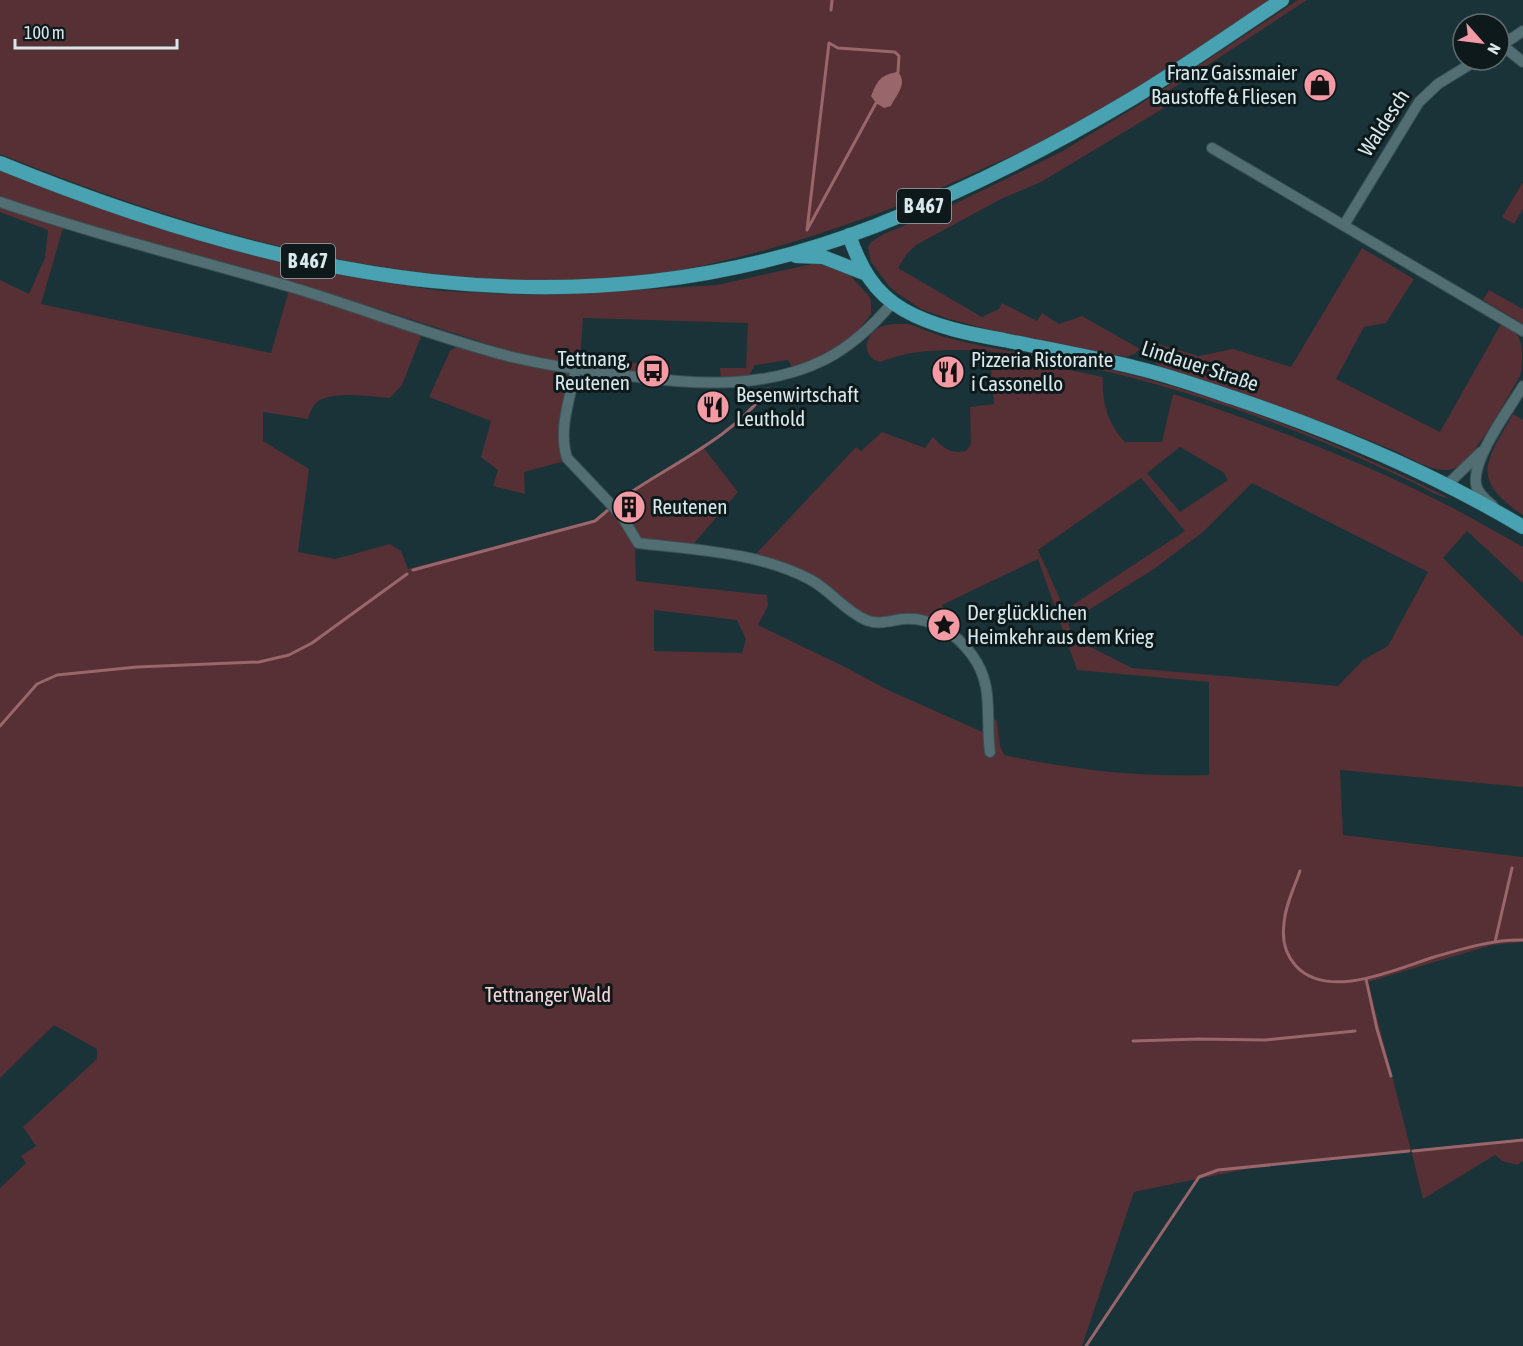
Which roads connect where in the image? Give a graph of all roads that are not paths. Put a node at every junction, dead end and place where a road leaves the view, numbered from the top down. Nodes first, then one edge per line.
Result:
1 (1282, 0) edge
2 (1458, 72) edge
3 (1212, 148) dead end
4 (0, 163) edge
5 (0, 202) edge
6 (1344, 225) junction
7 (849, 235) junction
8 (782, 256) junction
9 (864, 273) junction
10 (892, 302) junction
11 (1523, 331) edge
12 (576, 369) junction
13 (1523, 386) edge
14 (1484, 449) junction
15 (1447, 484) junction
16 (1502, 514) junction
17 (1523, 527) edge
18 (990, 752) dead end

1 - 7 main road, B 467
2 - 6 street, Waldesch
3 - 6 street
4 - 8 main road, B 467
5 - 12 street
6 - 11 street
7 - 8 main road, B 467
7 - 9 main road, Lindauer Straße
8 - 9 main road
9 - 10 main road, Lindauer Straße
10 - 12 street
10 - 15 main road, Lindauer Straße
12 - 18 street
13 - 14 street
14 - 15 street
14 - 16 street
15 - 16 main road, Lindauer Straße
16 - 17 main road, Lindauer Straße

